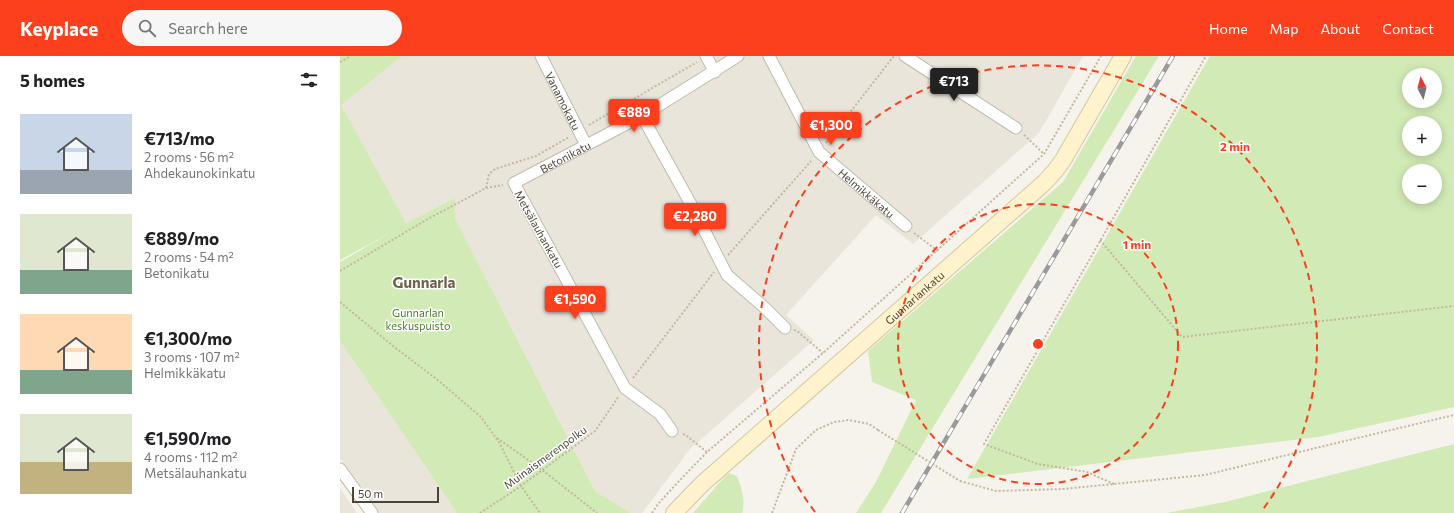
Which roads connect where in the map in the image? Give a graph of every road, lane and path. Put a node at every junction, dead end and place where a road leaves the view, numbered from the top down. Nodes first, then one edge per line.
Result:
1 (351, 56) edge
2 (541, 56) edge
3 (738, 56) edge
4 (769, 56) edge
5 (894, 56) edge
6 (905, 56) edge
7 (1102, 56) edge
8 (1123, 56) edge
9 (1206, 56) edge
10 (706, 57) edge
11 (340, 62) edge
12 (715, 72) junction
13 (642, 116) junction
14 (1016, 128) joint
15 (579, 131) junction
16 (586, 145) junction
17 (819, 152) junction
18 (1044, 154) junction
19 (514, 183) junction
20 (486, 188) junction
21 (906, 226) joint
22 (1100, 240) junction
23 (938, 251) junction
24 (721, 263) junction
25 (340, 271) edge
26 (340, 302) edge
27 (1454, 306) edge
28 (785, 328) joint
29 (823, 353) junction
30 (626, 388) junction
31 (1454, 415) edge
32 (672, 431) joint
33 (495, 436) junction
34 (707, 452) junction
35 (340, 469) edge
36 (541, 469) junction
37 (1114, 484) junction
38 (521, 486) junction
39 (372, 513) edge
40 (480, 513) edge
41 (540, 513) edge
42 (597, 513) edge
43 (652, 513) edge
44 (674, 513) edge
45 (772, 513) edge

1 - 11 path
2 - 15 street, Vanamokatu
3 - 12 street, Betonikatu
4 - 17 street, Helmikkäkatu
5 - 17 path, Muinaismerenpolku
6 - 14 street
7 - 18 path
8 - 44 street, Gunnarlankatu
9 - 22 path
10 - 12 street
10 - 15 path
12 - 13 street, Betonikatu
13 - 16 street, Betonikatu
13 - 24 street
14 - 18 path
15 - 16 street, Vanamokatu
15 - 20 path
16 - 19 street, Betonikatu
17 - 21 street, Helmikkäkatu
17 - 24 path, Muinaismerenpolku
18 - 23 path
19 - 20 path
19 - 30 street, Metsälauhankatu
20 - 25 path
21 - 23 path
22 - 27 path
22 - 37 path
23 - 29 path
24 - 28 street
24 - 30 path, Muinaismerenpolku
26 - 33 path
28 - 29 path
29 - 34 path
30 - 32 street, Metsälauhankatu
30 - 36 path, Muinaismerenpolku
31 - 37 path
32 - 34 path
33 - 36 path
33 - 38 path
34 - 43 path
35 - 39 street
36 - 38 path, Muinaismerenpolku
36 - 42 path
37 - 45 path, bridge
38 - 40 path, Muinaismerenpolku
38 - 41 path

